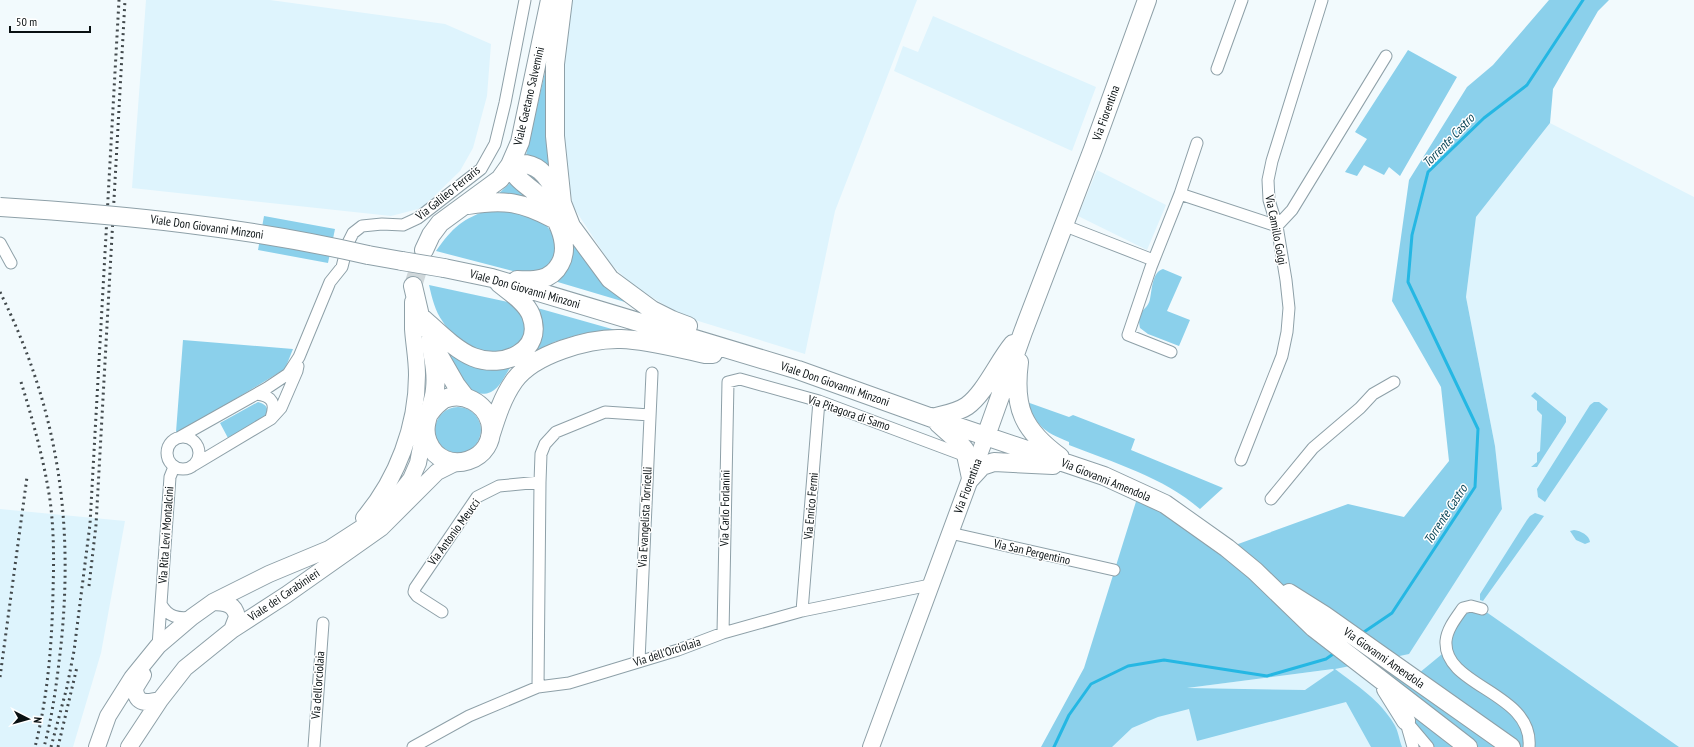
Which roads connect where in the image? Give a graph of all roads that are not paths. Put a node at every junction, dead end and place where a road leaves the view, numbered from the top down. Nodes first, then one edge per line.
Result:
1 (525, 0) edge
2 (550, 0) edge
3 (563, 0) edge
4 (1147, 0) edge
5 (1242, 0) edge
6 (1322, 0) edge
7 (1386, 56) dead end
8 (1217, 69) dead end
9 (1197, 143) dead end
10 (510, 165) junction
11 (1180, 194) junction
12 (465, 206) junction
13 (0, 207) edge
14 (558, 211) junction
15 (1063, 224) junction
16 (1277, 226) junction
17 (0, 243) edge
18 (424, 250) tunnel mouth
19 (1153, 260) junction
20 (11, 263) dead end
21 (342, 267) joint
22 (492, 278) junction
23 (413, 286) joint
24 (420, 316) junction
25 (1022, 332) junction
26 (430, 341) junction
27 (526, 350) junction
28 (736, 352) junction
29 (1171, 352) dead end
30 (299, 357) junction
31 (652, 374) dead end
32 (728, 382) joint
33 (1394, 382) dead end
34 (257, 394) junction
35 (468, 398) junction
36 (819, 401) junction
37 (650, 415) junction
38 (932, 418) junction
39 (271, 419) junction
40 (427, 419) junction
41 (986, 436) junction
42 (180, 437) junction
43 (490, 437) junction
44 (964, 455) junction
45 (1241, 460) dead end
46 (457, 462) junction
47 (194, 465) junction
48 (1072, 466) junction
49 (174, 467) junction
50 (971, 478) junction
51 (540, 482) junction
52 (1271, 499) dead end
53 (950, 533) junction
54 (335, 545) junction
55 (1114, 570) dead end
56 (930, 585) junction
57 (213, 602) junction
58 (161, 604) junction
59 (1482, 609) dead end
60 (802, 611) junction
61 (442, 612) dead end
62 (192, 617) junction
63 (1319, 621) junction
64 (323, 623) dead end
65 (232, 630) junction
66 (723, 633) junction
67 (156, 649) junction
68 (639, 661) junction
69 (1378, 677) junction
70 (538, 687) junction
71 (160, 700) junction
72 (1406, 721) junction
73 (97, 747) edge
74 (129, 747) edge
75 (314, 747) edge
76 (413, 747) edge
77 (871, 747) edge
78 (1413, 747) edge
79 (1428, 747) edge
80 (1468, 747) edge
81 (1511, 747) edge
82 (1529, 747) edge

1 - 21 street, Via Galileo Ferraris
2 - 10 main road, Viale Gaetano Salvemini
3 - 14 main road
4 - 15 main road, Via Fiorentina
5 - 8 street
6 - 16 street, Via Camillo Golgi
7 - 16 street
9 - 11 street
10 - 12 main road, Viale Gaetano Salvemini
10 - 14 main road
11 - 16 street
11 - 19 street
12 - 14 main road
12 - 18 main road, Viale Gaetano Salvemini
13 - 22 main road, Viale Don Giovanni Minzoni, bridge
14 - 22 main road
14 - 28 main road
15 - 19 street
15 - 25 main road, Via Fiorentina
16 - 45 street, Via Camillo Golgi
17 - 20 street
19 - 29 street
21 - 30 street, Via Rita Levi Montalcini
22 - 27 main road
22 - 28 main road, Viale Don Giovanni Minzoni
23 - 24 main road
23 - 54 main road, Viale dei Carabinieri
24 - 26 main road
24 - 27 main road
25 - 38 main road
25 - 41 main road, Via Fiorentina
25 - 48 main road
26 - 35 main road
26 - 40 main road
27 - 35 main road
28 - 38 main road, Viale Don Giovanni Minzoni
28 - 43 main road
30 - 34 street, Via Rita Levi Montalcini
30 - 39 street, Via Rita Levi Montalcini
31 - 37 street, Via Evangelista Torricelli
32 - 36 street, Via Pitagora di Samo
32 - 66 street, Via Carlo Forlanini
33 - 52 street
34 - 39 street
34 - 42 street, Via Rita Levi Montalcini
35 - 40 main road
35 - 43 main road
36 - 44 street, Via Pitagora di Samo
36 - 60 street, Via Enrico Fermi
37 - 51 street
37 - 68 street, Via Evangelista Torricelli
38 - 41 main road, Viale Don Giovanni Minzoni
38 - 44 main road
39 - 47 street, Via Rita Levi Montalcini
40 - 46 main road
40 - 54 main road, Viale dei Carabinieri
41 - 48 main road, Via Giovanni Amendola
41 - 50 main road, Via Fiorentina
42 - 47 street
42 - 49 street, Via Rita Levi Montalcini
43 - 46 main road
44 - 50 main road
46 - 65 main road, Viale dei Carabinieri
47 - 49 street, Via Rita Levi Montalcini
48 - 50 main road
48 - 63 main road, Via Giovanni Amendola
49 - 58 street, Via Rita Levi Montalcini
50 - 53 main road, Via Fiorentina
51 - 61 street, Via Antonio Meucci
51 - 70 street
53 - 55 street, Via San Pergentino
53 - 56 main road, Via Fiorentina
54 - 57 main road, Viale dei Carabinieri
56 - 60 street, Via dell'Orciolaia
56 - 77 main road, Via Fiorentina
57 - 62 main road, Viale dei Carabinieri
57 - 65 main road
58 - 62 street
58 - 67 street, Via Rita Levi Montalcini
59 - 82 street
60 - 66 street, Via dell'Orciolaia
62 - 67 main road, Viale dei Carabinieri
63 - 69 main road, Via Giovanni Amendola
63 - 81 main road, Via Giovanni Amendola
64 - 75 street, Via dell'orciolaia
65 - 71 main road, Viale dei Carabinieri
66 - 68 street, Via dell'Orciolaia
67 - 71 main road
67 - 73 main road, Viale dei Carabinieri
68 - 70 street, Via dell'Orciolaia
69 - 72 main road
69 - 80 main road, Via Giovanni Amendola
70 - 76 street, Via dell'Orciolaia
71 - 74 main road, Viale dei Carabinieri
72 - 78 street
72 - 79 street

